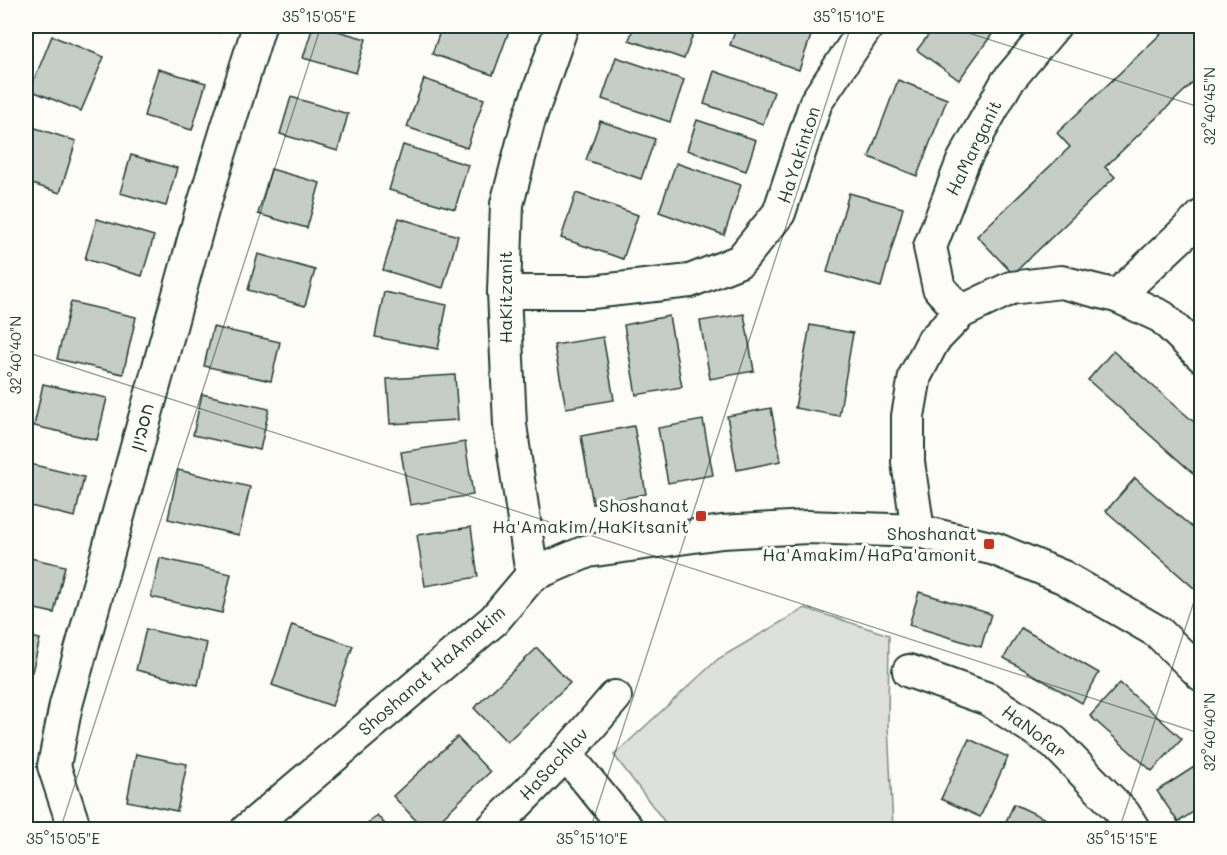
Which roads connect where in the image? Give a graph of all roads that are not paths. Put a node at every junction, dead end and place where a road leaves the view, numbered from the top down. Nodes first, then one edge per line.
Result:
1 (259, 26) edge
2 (562, 26) edge
3 (867, 26) edge
4 (1054, 26) edge
5 (1202, 216) edge
6 (504, 292) junction
7 (1117, 296) junction
8 (961, 312) junction
9 (1202, 356) edge
10 (918, 531) junction
11 (532, 575) junction
12 (909, 671) dead end
13 (1202, 675) edge
14 (615, 697) dead end
15 (566, 754) junction
16 (75, 830) edge
17 (247, 830) edge
18 (491, 830) edge
19 (628, 830) edge
20 (1134, 830) edge

1 - 16 street, חסביון
2 - 6 street, HaKitzanit
3 - 6 street, HaYakinton
4 - 8 street, HaMarganit
5 - 7 street
6 - 11 street, HaKitzanit
7 - 8 street
7 - 9 street
8 - 10 street
10 - 11 street, Shoshanat HaAmakim
10 - 13 street, Shoshanat HaAmakim
11 - 17 street, Shoshanat HaAmakim
12 - 20 street, HaNofar
14 - 15 street, HaSachlav
15 - 18 street, HaSachlav
15 - 19 street

